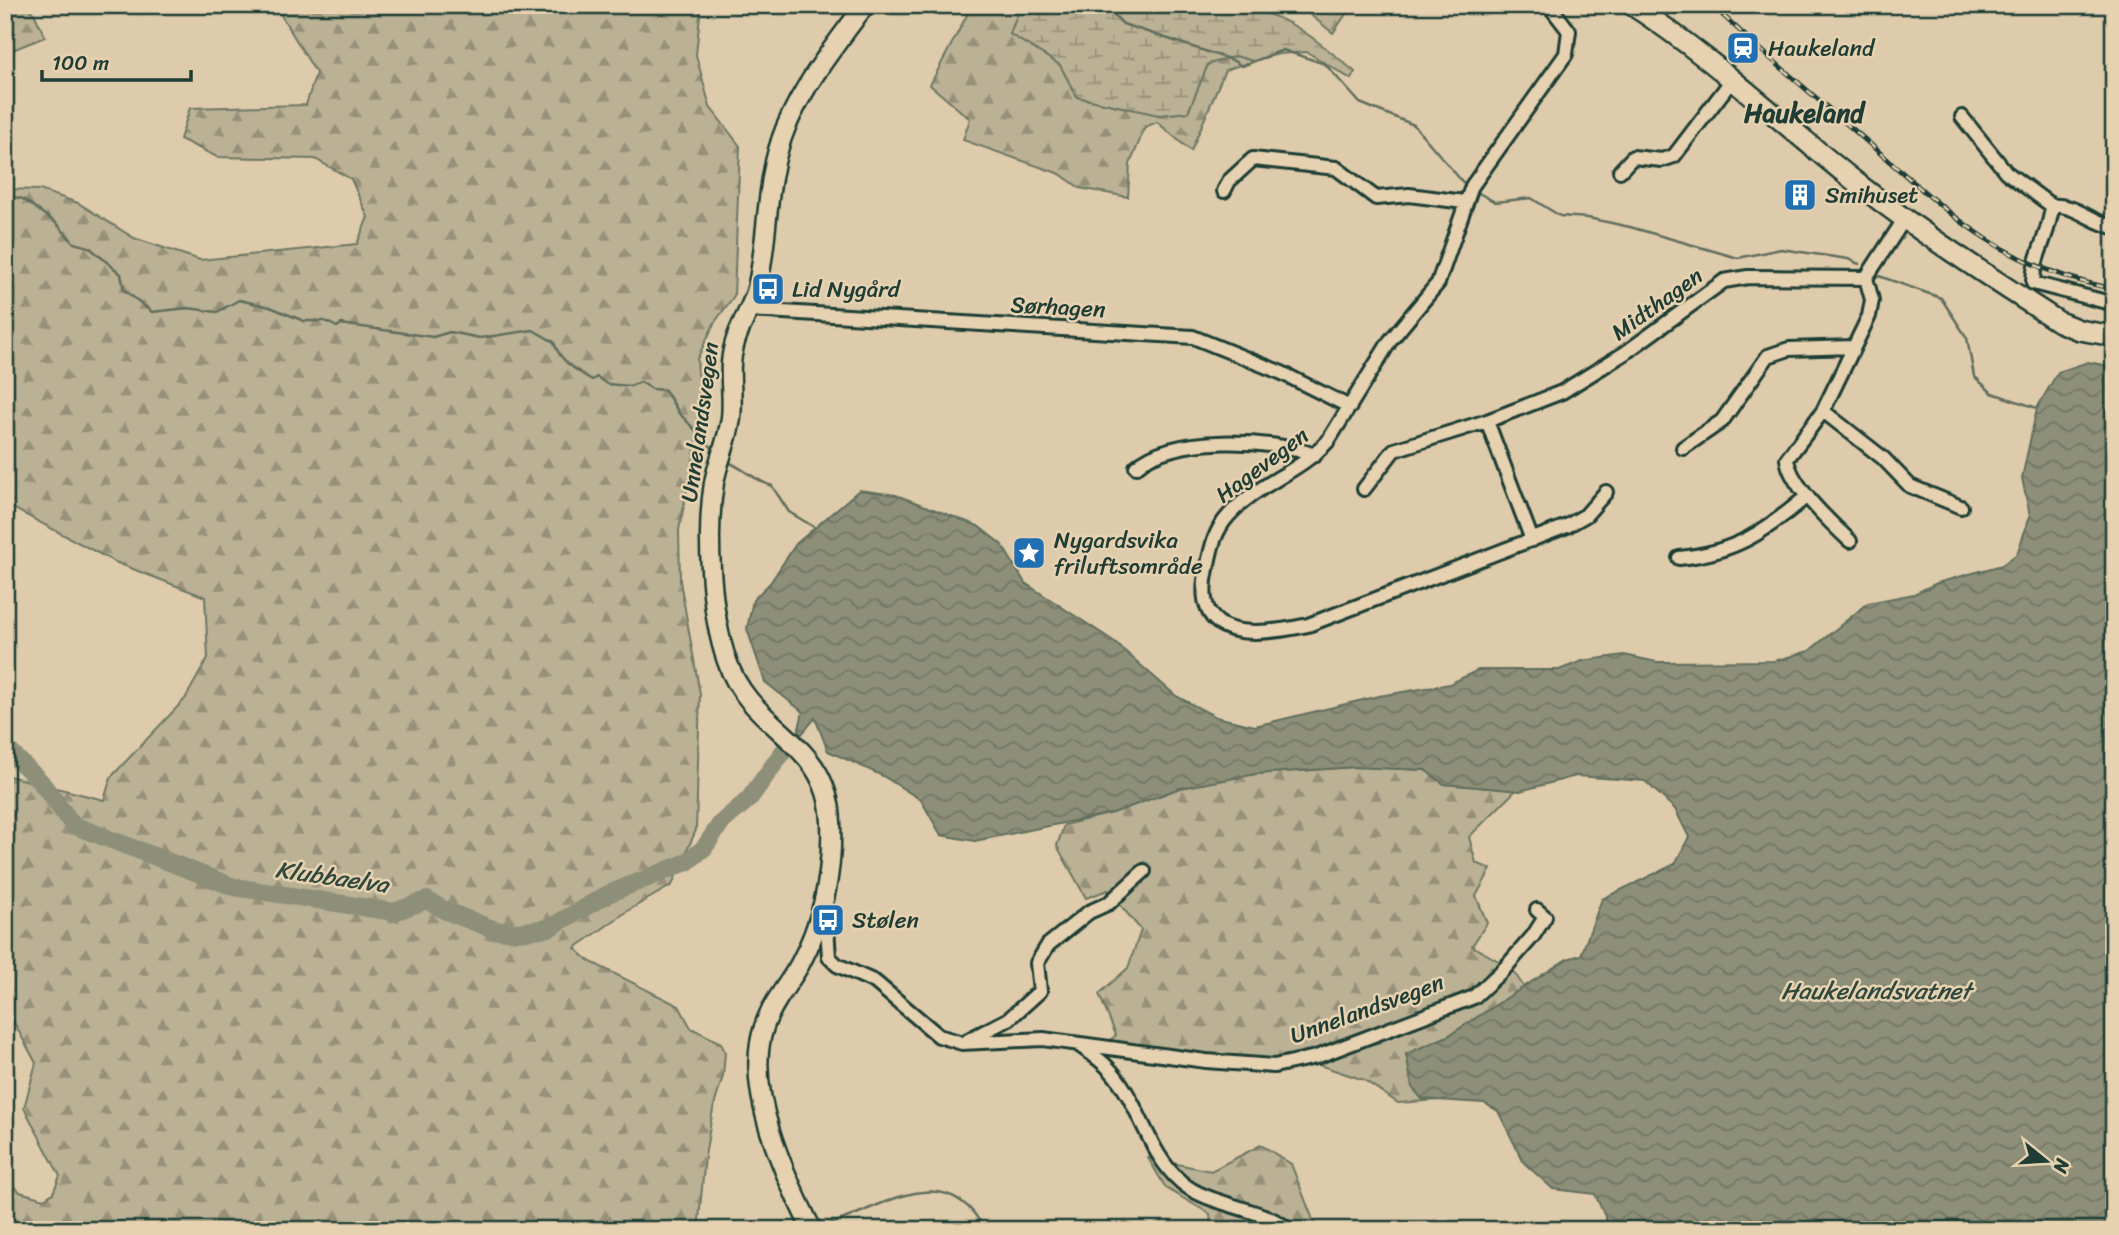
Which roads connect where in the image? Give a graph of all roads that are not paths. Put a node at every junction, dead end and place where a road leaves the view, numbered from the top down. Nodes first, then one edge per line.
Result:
1 (866, 5) edge
2 (1549, 5) edge
3 (1632, 5) edge
4 (1732, 80) junction
5 (1962, 117) dead end
6 (1620, 172) dead end
7 (1224, 191) dead end
8 (1468, 194) junction
9 (2052, 206) junction
10 (1905, 218) junction
11 (2114, 226) edge
12 (1866, 278) junction
13 (2114, 304) edge
14 (749, 310) junction
15 (2114, 336) edge
16 (1853, 346) junction
17 (1350, 407) junction
18 (1823, 411) junction
19 (1487, 421) junction
20 (1682, 448) dead end
21 (1315, 455) junction
22 (1136, 467) dead end
23 (1364, 489) dead end
24 (1606, 492) dead end
25 (1807, 496) junction
26 (1961, 507) dead end
27 (1532, 540) junction
28 (1850, 541) dead end
29 (1679, 558) dead end
30 (1144, 871) dead end
31 (1537, 910) dead end
32 (818, 921) junction
33 (962, 1043) junction
34 (1076, 1043) junction
35 (812, 1230) edge
36 (1289, 1230) edge

1 - 14 main road, Unnelandsvegen
2 - 8 street, Hagevegen
3 - 4 main road
4 - 6 street
4 - 10 main road
5 - 9 street
7 - 8 street
8 - 17 street, Hagevegen
9 - 11 street
9 - 13 street
10 - 12 street
10 - 15 main road
12 - 16 street
12 - 19 street, Midthagen
14 - 17 street, Sørhagen
14 - 32 main road, Unnelandsvegen
16 - 18 street
16 - 20 street
17 - 21 street, Hagevegen
18 - 25 street
18 - 26 street
19 - 23 street, Midthagen
19 - 27 street
21 - 22 street
21 - 27 street, Hagevegen
24 - 27 street, Hagevegen
25 - 28 street
25 - 29 street
30 - 33 street
31 - 34 street, Unnelandsvegen
32 - 33 street, Unnelandsvegen
32 - 35 main road, Unnelandsvegen
33 - 34 street, Unnelandsvegen
34 - 36 street, Unnelandsvegen

